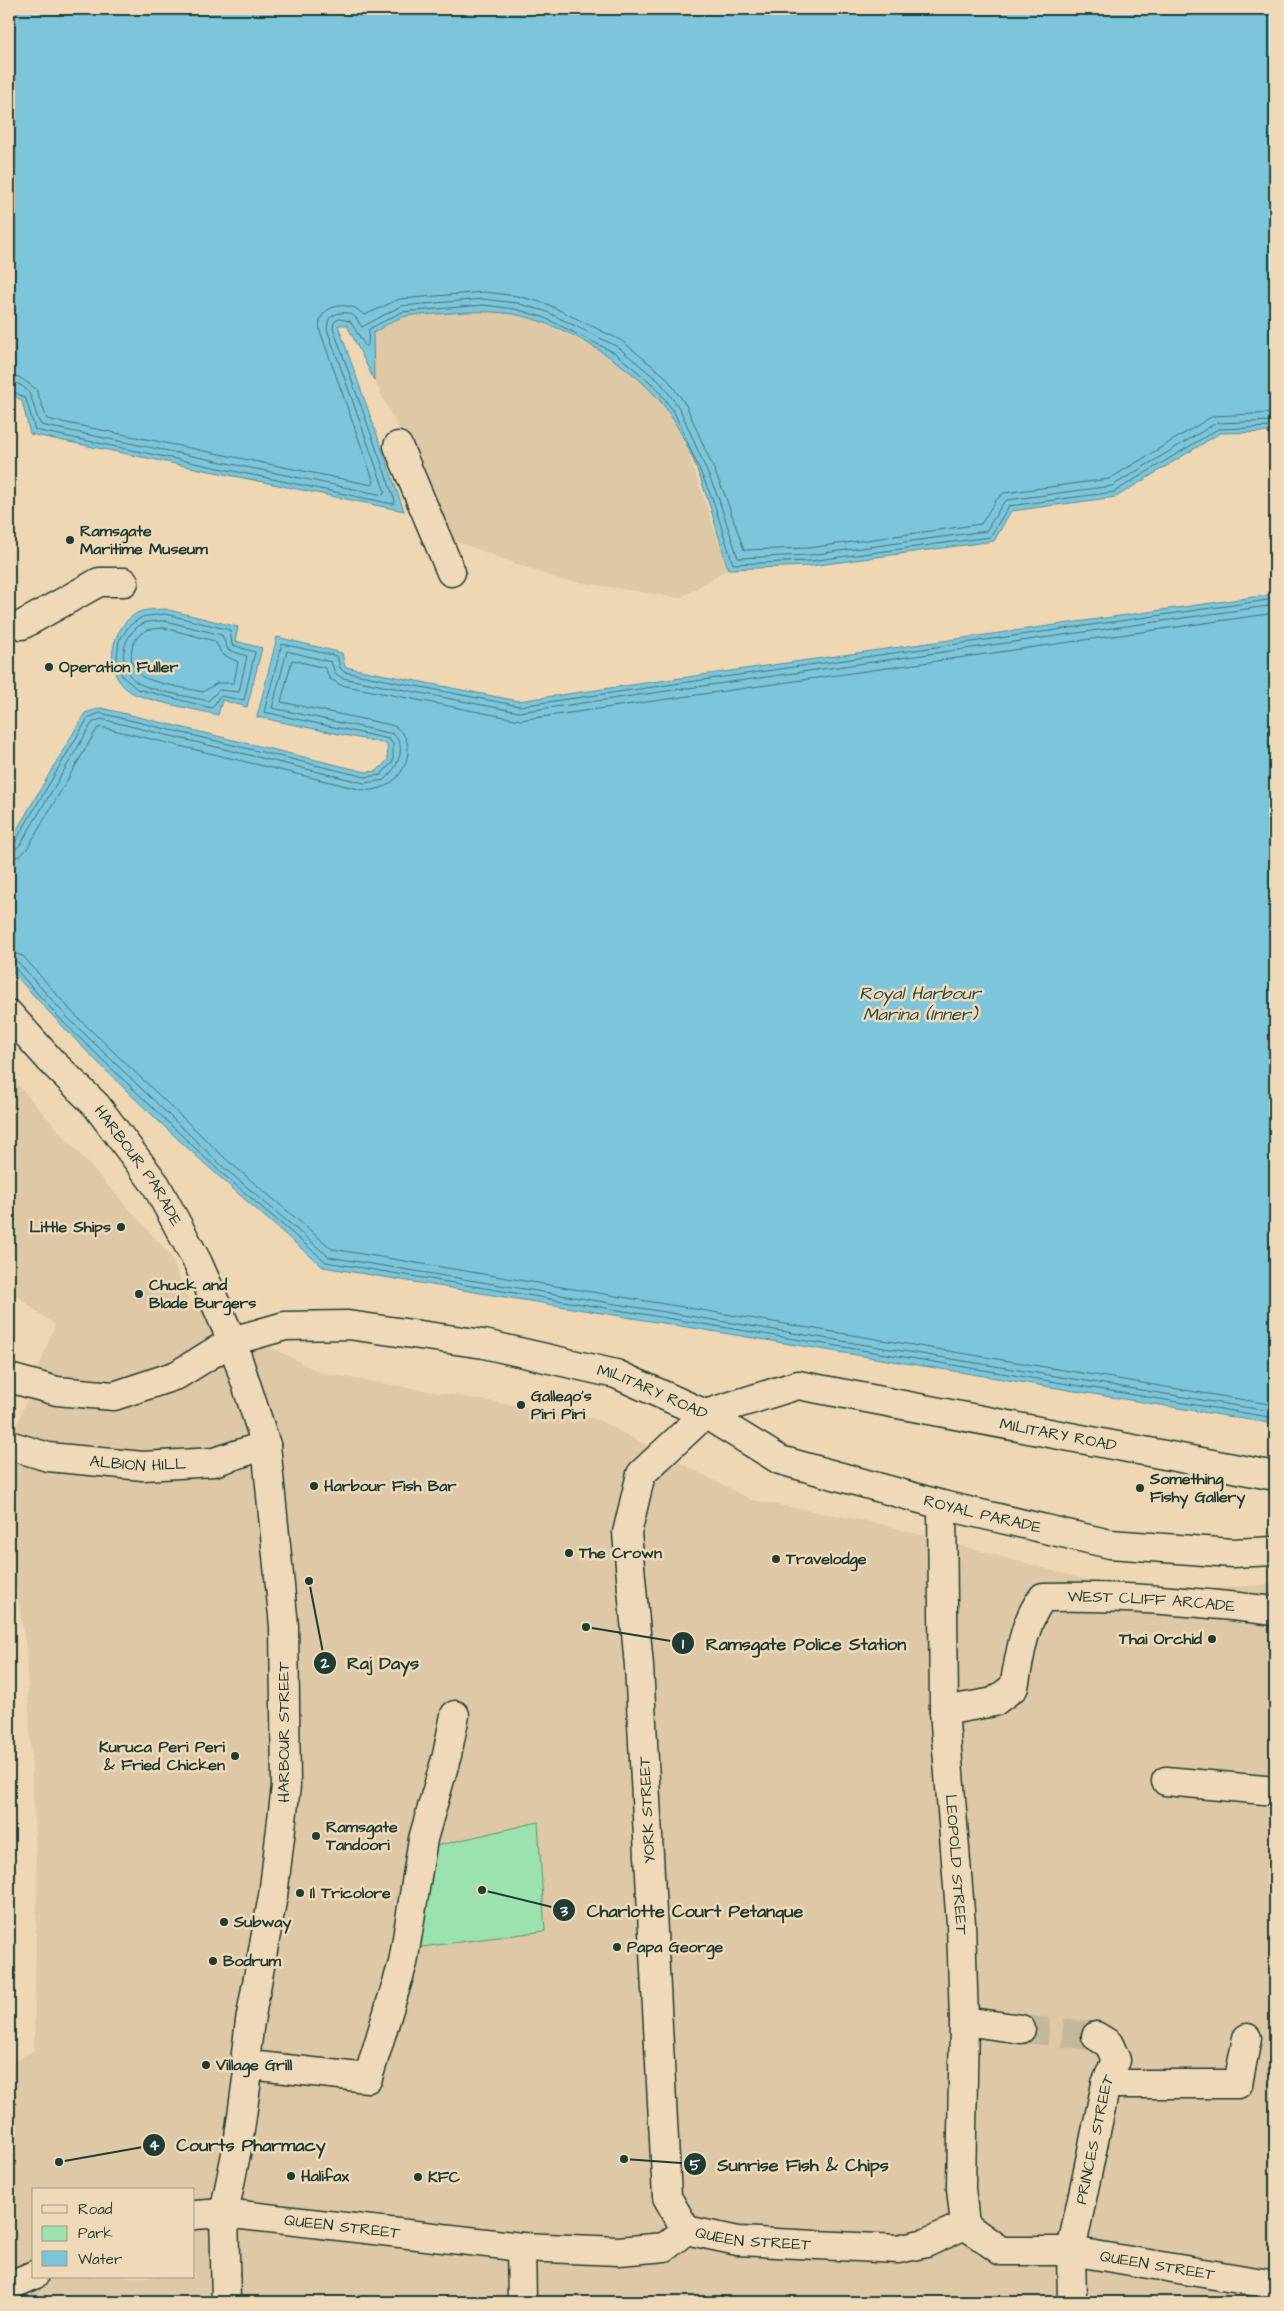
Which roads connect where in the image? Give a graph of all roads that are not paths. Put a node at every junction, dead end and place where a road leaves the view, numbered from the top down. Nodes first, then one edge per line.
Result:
1 (398, 446) dead end
2 (451, 572) dead end
3 (124, 582) dead end
4 (22, 625) dead end
5 (9, 1014) edge
6 (232, 1341) junction
7 (9, 1378) edge
8 (706, 1414) junction
9 (9, 1445) edge
10 (266, 1445) junction
11 (1275, 1476) edge
12 (942, 1505) junction
13 (1275, 1551) edge
14 (1275, 1612) edge
15 (944, 1711) junction
16 (455, 1715) dead end
17 (1166, 1781) dead end
18 (1275, 1792) edge
19 (964, 2021) junction
20 (1020, 2029) tunnel mouth
21 (1096, 2036) tunnel mouth
22 (1247, 2038) dead end
23 (249, 2065) junction
24 (1106, 2084) junction
25 (224, 2213) junction
26 (195, 2215) edge
27 (965, 2225) junction
28 (686, 2230) junction
29 (521, 2247) junction
30 (1071, 2251) junction
31 (32, 2276) edge
32 (1275, 2285) edge
33 (9, 2286) edge
34 (226, 2302) edge
35 (522, 2302) edge
36 (1072, 2302) edge

1 - 2 street
3 - 4 street
5 - 6 street, HARBOUR PARADE
6 - 7 street, MILITARY ROAD
6 - 8 street, MILITARY ROAD
6 - 10 street, HARBOUR STREET
8 - 11 street, MILITARY ROAD
8 - 12 street, ROYAL PARADE
8 - 28 street, YORK STREET
9 - 10 street, ALBION HILL
10 - 23 street, HARBOUR STREET
12 - 13 street, ROYAL PARADE
12 - 15 street, LEOPOLD STREET
14 - 15 street, WEST CLIFF ARCADE
15 - 19 street, LEOPOLD STREET
16 - 23 street
17 - 18 street
19 - 20 street
19 - 27 street, LEOPOLD STREET
21 - 24 street, PRINCES STREET
22 - 24 street
23 - 25 street, HARBOUR STREET
24 - 30 street, PRINCES STREET
25 - 26 street, QUEEN STREET
25 - 29 street, QUEEN STREET
25 - 34 street, HARBOUR STREET
27 - 28 street, QUEEN STREET
27 - 30 street, QUEEN STREET
28 - 29 street, QUEEN STREET
29 - 35 street
30 - 32 street, QUEEN STREET
30 - 36 street, PRINCES STREET
31 - 33 street

